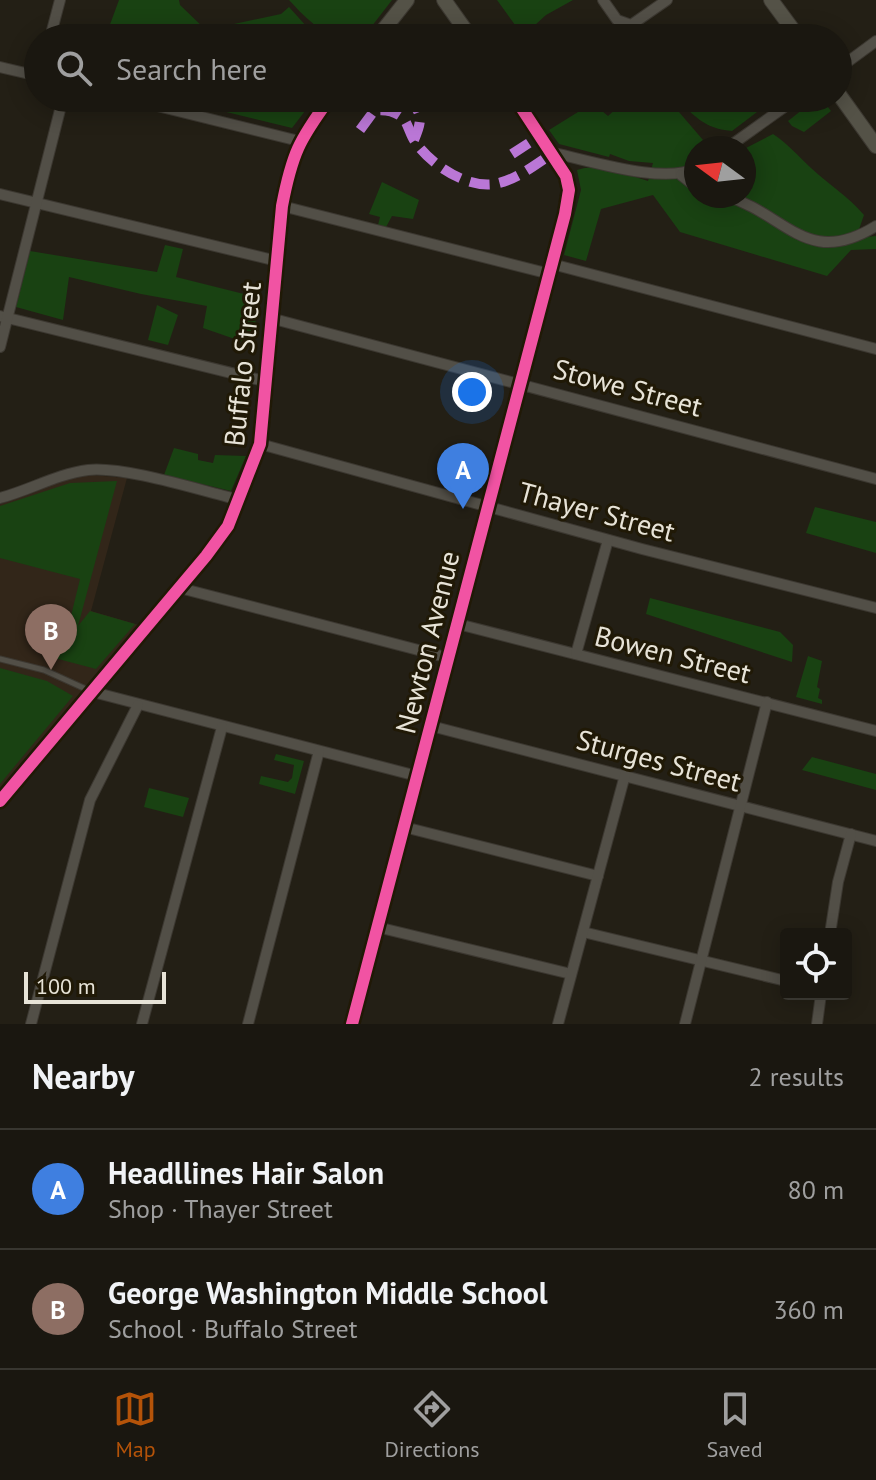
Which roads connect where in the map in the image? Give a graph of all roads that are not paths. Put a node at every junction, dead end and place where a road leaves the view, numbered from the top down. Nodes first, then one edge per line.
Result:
1 (60, 0) edge
2 (407, 0) edge
3 (444, 0) edge
4 (603, 0) edge
5 (667, 0) edge
6 (771, 0) edge
7 (54, 24) edge
8 (388, 24) edge
9 (461, 24) edge
10 (627, 24) edge
11 (632, 24) edge
12 (789, 24) edge
13 (876, 41) edge
14 (852, 59) edge
15 (0, 67) edge
16 (24, 73) edge
17 (60, 112) edge
18 (182, 112) edge
19 (320, 112) edge
20 (525, 112) edge
21 (777, 112) edge
22 (852, 112) edge
23 (744, 136) edge
24 (299, 141) junction
25 (876, 146) edge
26 (553, 153) junction
27 (684, 174) edge
28 (681, 175) junction
29 (684, 177) edge
30 (0, 194) edge
31 (37, 203) junction
32 (282, 206) junction
33 (756, 208) edge
34 (876, 226) edge
35 (277, 261) junction
36 (551, 269) junction
37 (4, 317) edge
38 (274, 319) junction
39 (0, 347) edge
40 (876, 349) edge
41 (268, 382) junction
42 (519, 383) junction
43 (260, 444) junction
44 (876, 479) edge
45 (0, 498) edge
46 (240, 500) junction
47 (486, 506) junction
48 (608, 540) junction
49 (180, 588) junction
50 (876, 608) edge
51 (458, 624) junction
52 (576, 654) junction
53 (442, 656) junction
54 (0, 659) edge
55 (93, 692) junction
56 (767, 702) junction
57 (138, 705) junction
58 (431, 726) junction
59 (222, 727) junction
60 (876, 731) edge
61 (319, 751) junction
62 (625, 775) junction
63 (417, 776) junction
64 (0, 801) edge
65 (740, 807) junction
66 (404, 827) junction
67 (851, 834) junction
68 (876, 841) edge
69 (598, 876) junction
70 (377, 927) junction
71 (831, 928) edge
72 (583, 932) junction
73 (700, 961) junction
74 (571, 974) junction
75 (780, 980) edge
76 (820, 1000) edge
77 (31, 1024) edge
78 (142, 1024) edge
79 (248, 1024) edge
80 (352, 1024) edge
81 (558, 1024) edge
82 (685, 1024) edge
83 (817, 1024) edge

1 - 7 street
2 - 8 street
3 - 9 street
4 - 10 street
5 - 11 street
6 - 12 street
13 - 14 street
15 - 16 street
17 - 31 street
18 - 24 street
19 - 24 street, Buffalo Street
20 - 26 street, Newton Avenue
21 - 23 street
22 - 25 street
24 - 32 street, Buffalo Street
26 - 28 street
26 - 36 street, Newton Avenue
27 - 28 street
28 - 29 street
30 - 31 street
31 - 35 street
31 - 37 street
32 - 35 street, Buffalo Street
32 - 36 street
33 - 34 street
35 - 38 street, Buffalo Street
36 - 40 street
36 - 42 street, Newton Avenue
37 - 39 street
37 - 41 street
38 - 41 street, Buffalo Street
38 - 42 street, Stowe Street
41 - 43 street, Buffalo Street
42 - 44 street, Stowe Street
42 - 47 street, Newton Avenue
43 - 46 street, Buffalo Street
43 - 47 street, Thayer Street
45 - 46 street
46 - 49 street, Buffalo Street
47 - 48 street, Thayer Street
47 - 51 street, Newton Avenue
48 - 50 street, Thayer Street
48 - 52 street
49 - 53 street
49 - 55 street, Buffalo Street
51 - 52 street, Bowen Street
51 - 53 street, Newton Avenue
52 - 56 street, Bowen Street
53 - 58 street, Newton Avenue
54 - 55 lane
55 - 57 street
55 - 64 street, Buffalo Street
56 - 60 street, Bowen Street
56 - 65 street
57 - 59 street
57 - 77 street
58 - 62 street, Sturges Street
58 - 63 street, Newton Avenue
59 - 61 street
59 - 78 street
61 - 63 street
61 - 79 street
62 - 65 street, Sturges Street
62 - 69 street
63 - 66 street, Newton Avenue
65 - 67 street, Sturges Street
65 - 73 street
66 - 69 street
66 - 70 street, Newton Avenue
67 - 68 street, Sturges Street
67 - 71 street
69 - 72 street
70 - 74 street
70 - 80 street, Newton Avenue
72 - 73 street
72 - 74 street
73 - 75 street
73 - 82 street
74 - 81 street
76 - 83 street

